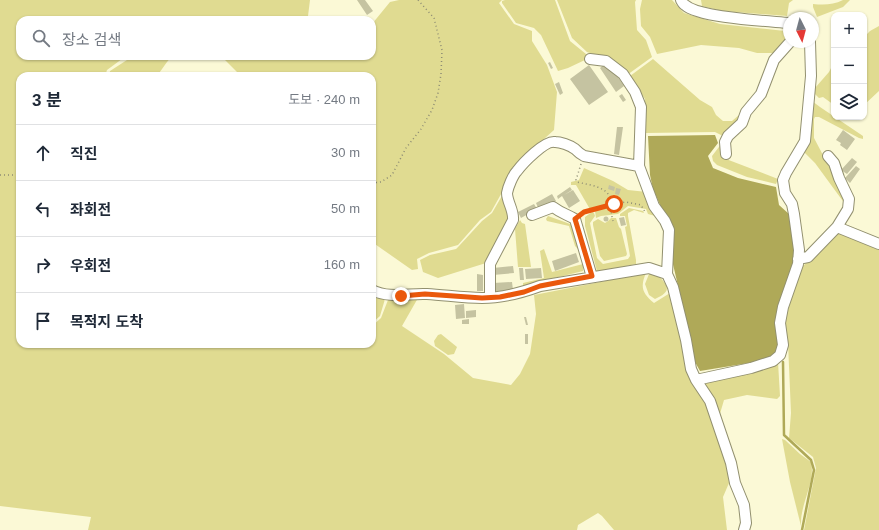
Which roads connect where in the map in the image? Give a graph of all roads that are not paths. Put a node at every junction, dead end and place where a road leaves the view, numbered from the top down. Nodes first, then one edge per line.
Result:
1 (681, 0) edge
2 (783, 22) edge
3 (785, 48) edge
4 (810, 48) edge
5 (590, 59) dead end
6 (726, 154) dead end
7 (828, 156) dead end
8 (639, 166) junction
9 (532, 215) dead end
10 (837, 227) junction
11 (879, 244) edge
12 (798, 259) junction
13 (667, 274) junction
14 (592, 276) junction
15 (376, 292) edge
16 (490, 298) junction
17 (696, 380) junction
18 (744, 530) edge

1 - 2 street
3 - 6 street
4 - 12 street
5 - 8 street
7 - 10 street
8 - 13 street
8 - 16 street
9 - 14 street
10 - 11 street
10 - 12 street
12 - 17 street
13 - 14 street
13 - 17 street
14 - 16 street
15 - 16 street
17 - 18 street

